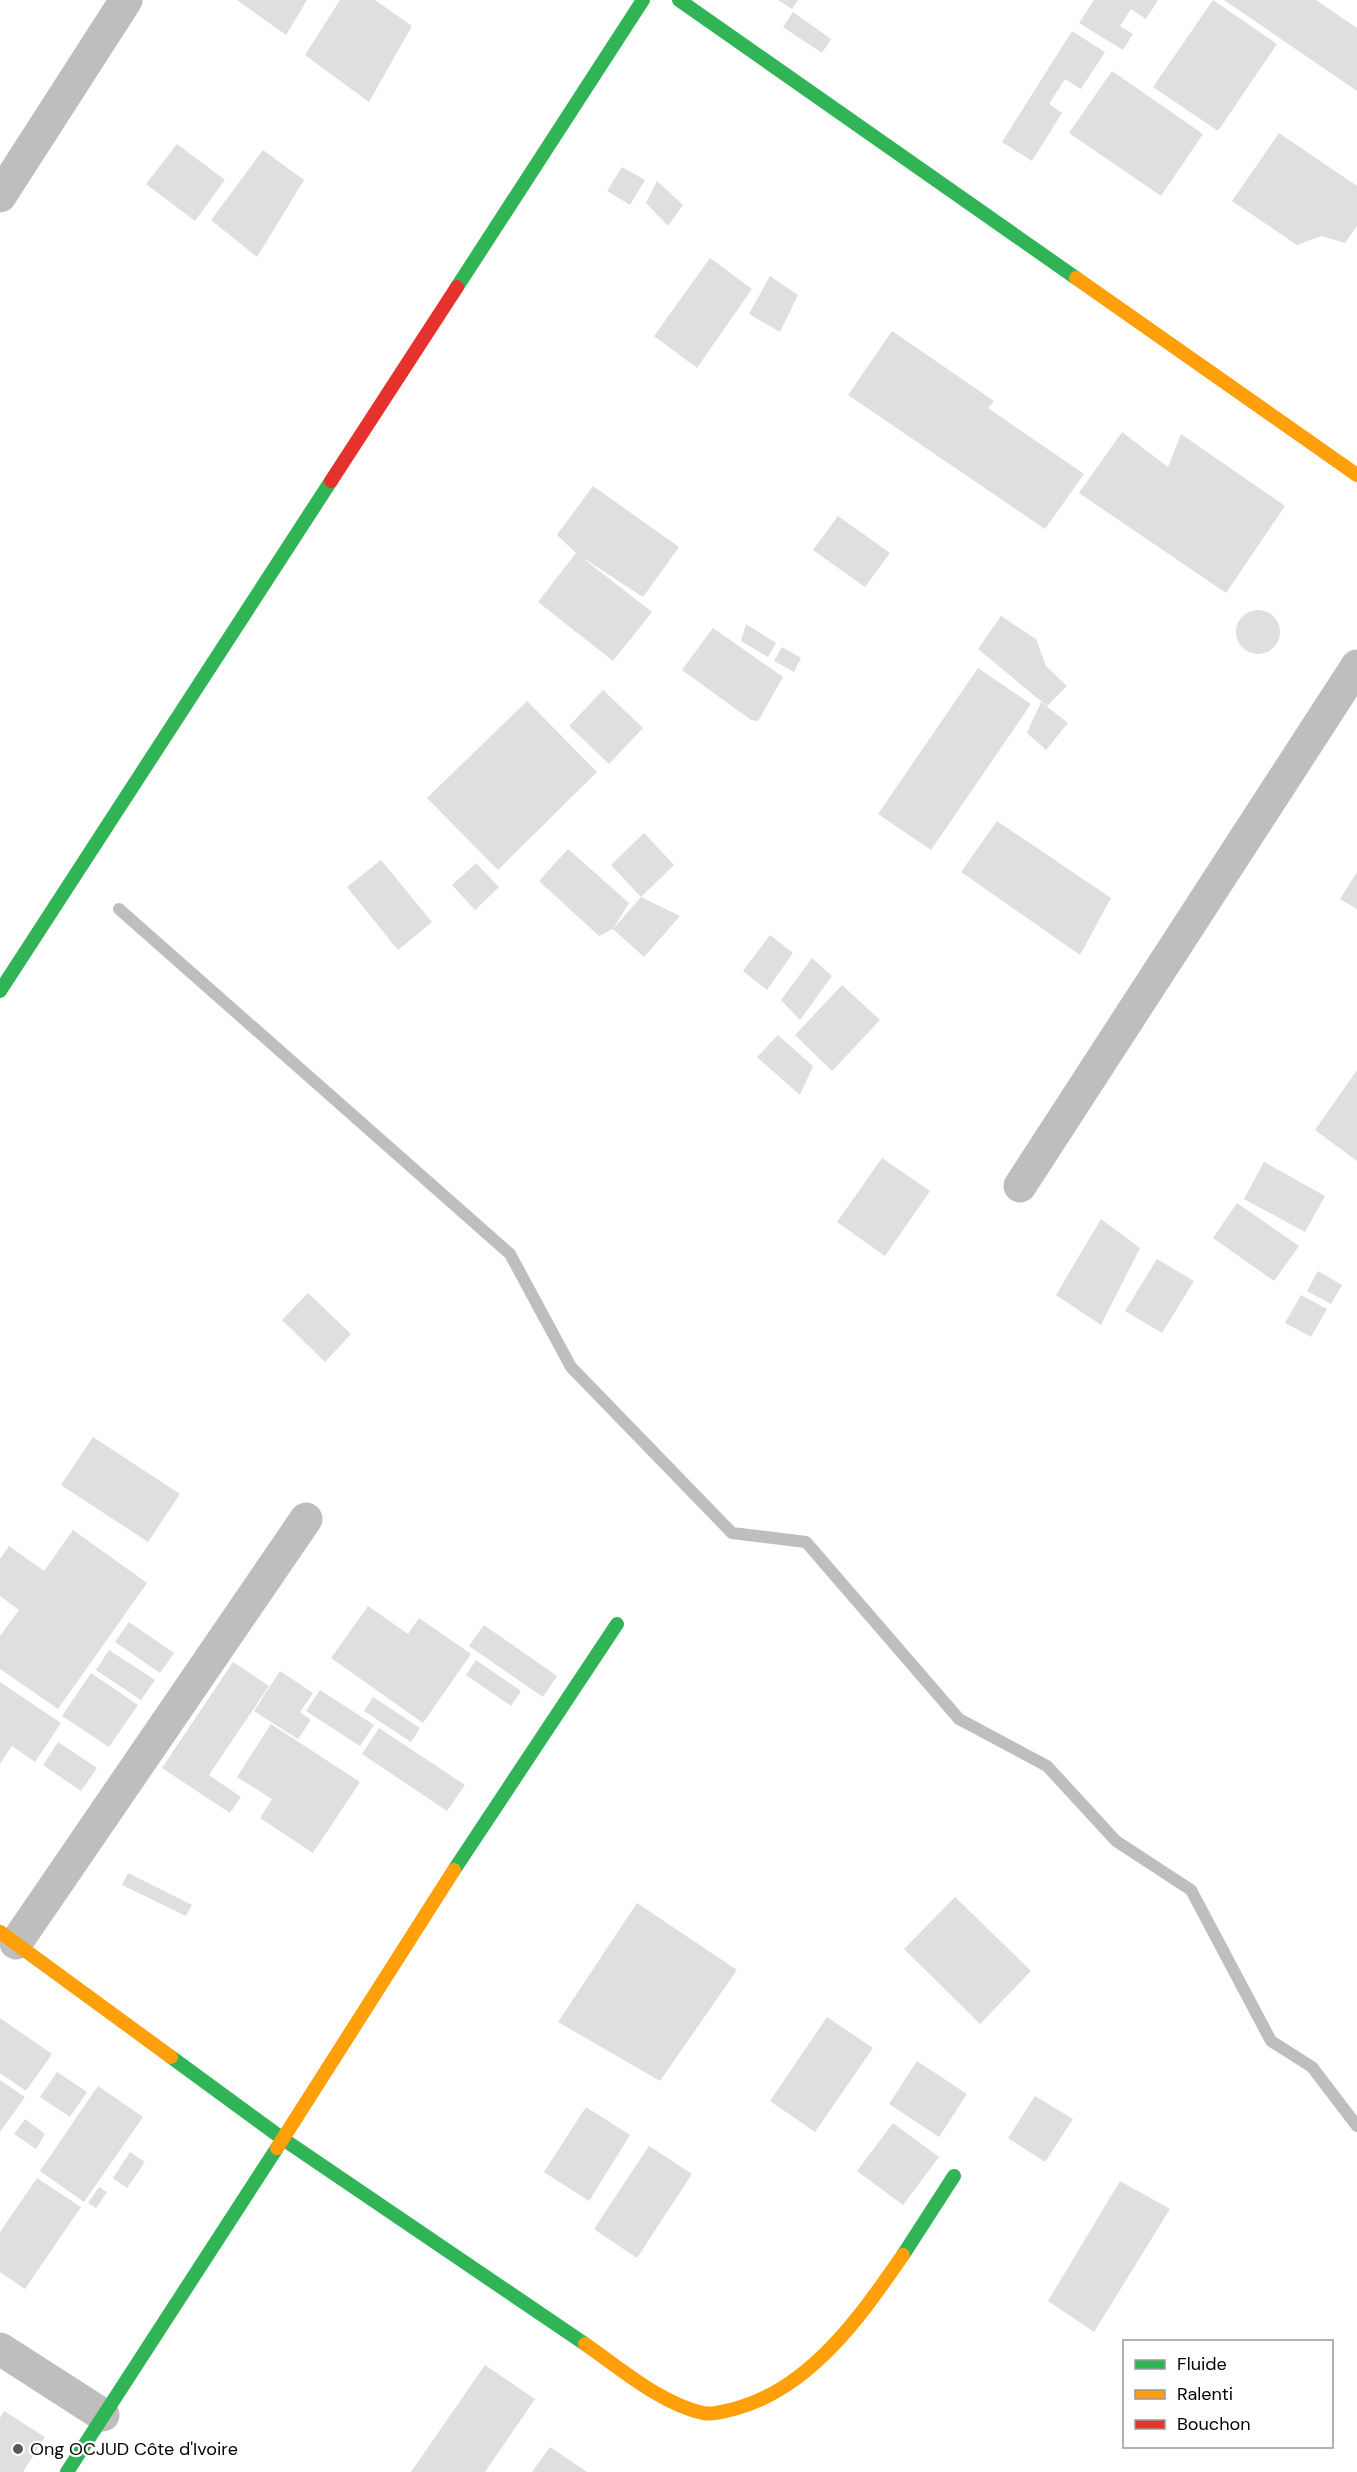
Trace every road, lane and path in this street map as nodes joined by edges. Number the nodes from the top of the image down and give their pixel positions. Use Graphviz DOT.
graph roads {
  1 [pos="126,0"];
  2 [pos="643,0"];
  3 [pos="679,0"];
  4 [pos="0,196"];
  5 [pos="1357,475"];
  6 [pos="1357,666"];
  7 [pos="0,991"];
  8 [pos="1020,1186"];
  9 [pos="306,1520"];
  10 [pos="617,1624"];
  11 [pos="8,1938"];
  12 [pos="283,2139"];
  13 [pos="954,2176"];
  14 [pos="0,2349"];
  15 [pos="103,2415"];
  16 [pos="67,2472"];
  1 -- 4 [label="street"];
  2 -- 7 [label="street"];
  3 -- 5 [label="street"];
  6 -- 8 [label="street"];
  9 -- 11 [label="street"];
  10 -- 12 [label="street"];
  11 -- 12 [label="street"];
  12 -- 13 [label="street"];
  12 -- 15 [label="street"];
  14 -- 15 [label="street"];
  15 -- 16 [label="street"];
}
